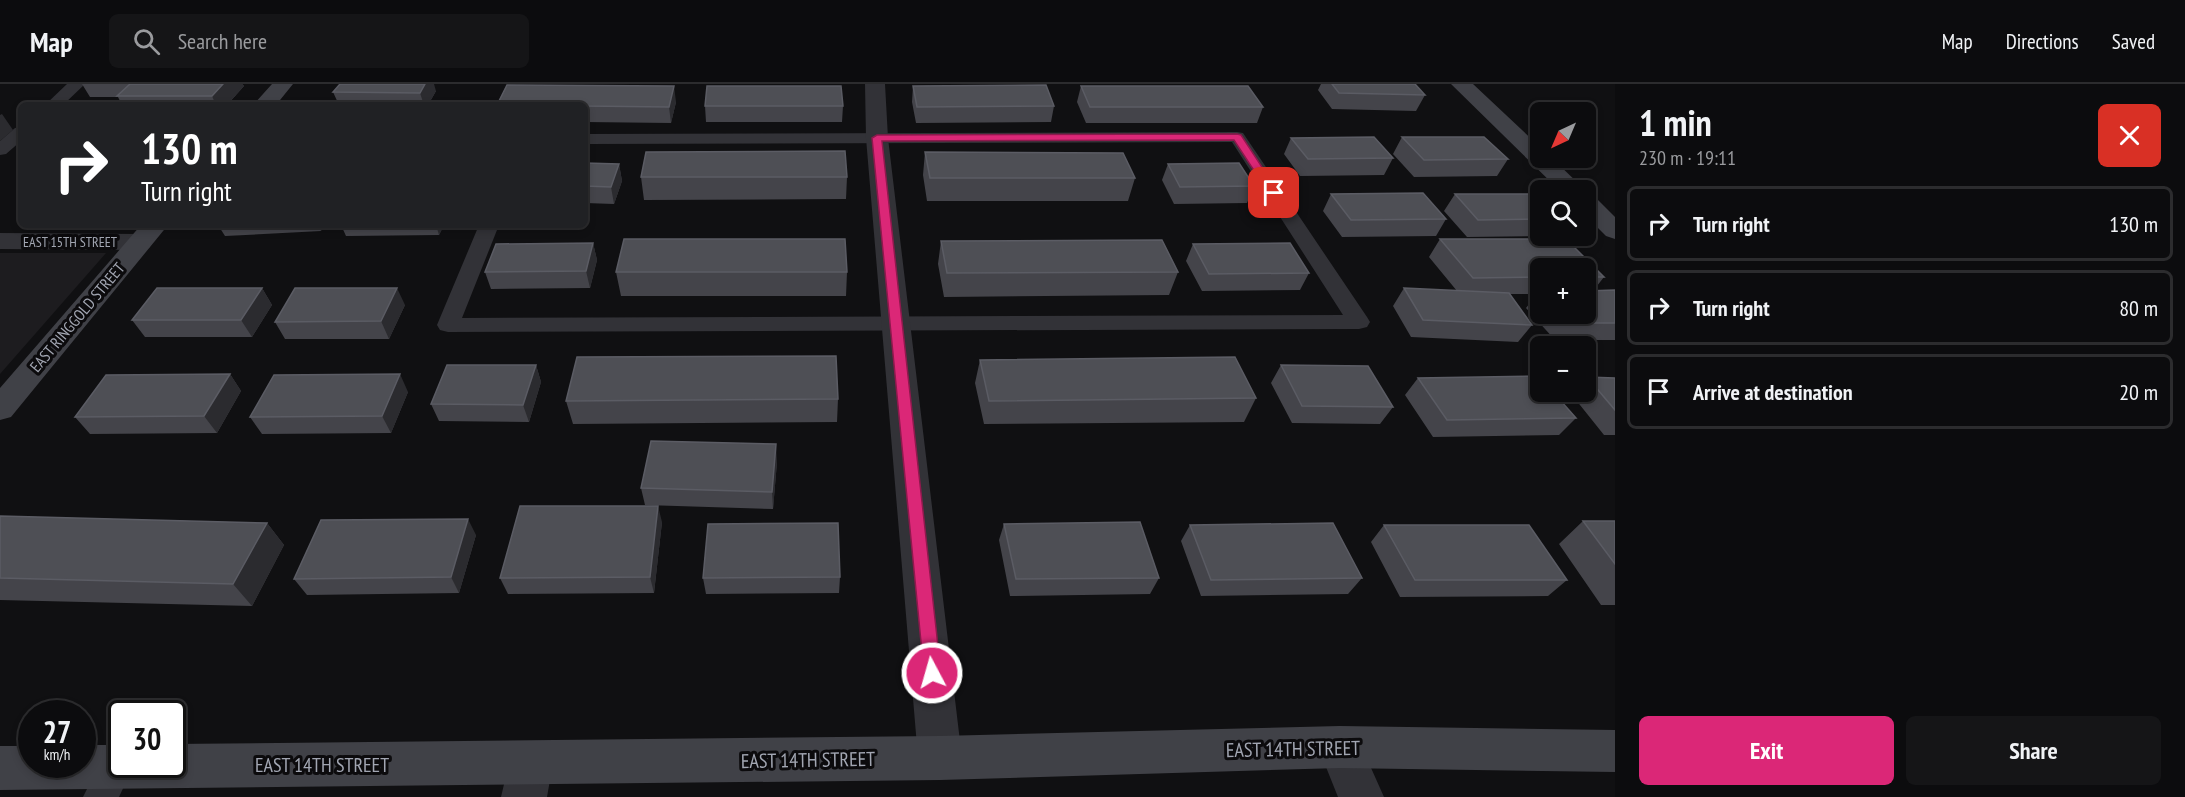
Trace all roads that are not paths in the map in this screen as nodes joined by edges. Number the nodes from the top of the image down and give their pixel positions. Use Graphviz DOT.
graph roads {
  1 [pos="77,84"];
  2 [pos="284,84"];
  3 [pos="875,84"];
  4 [pos="1461,84"];
  5 [pos="56,102"];
  6 [pos="267,102"];
  7 [pos="18,135"];
  8 [pos="877,138"];
  9 [pos="588,139"];
  10 [pos="0,150"];
  11 [pos="1562,180"];
  12 [pos="1596,212"];
  13 [pos="488,228"];
  14 [pos="1615,231"];
  15 [pos="148,233"];
  16 [pos="0,241"];
  17 [pos="897,324"];
  18 [pos="0,409"];
  19 [pos="1340,747"];
  20 [pos="1615,751"];
  21 [pos="940,758"];
  22 [pos="0,768"];
  23 [pos="527,780"];
  24 [pos="108,782"];
  25 [pos="1361,797"];
  1 -- 5 [label="lane"];
  2 -- 6 [label="street"];
  3 -- 8 [label="street"];
  4 -- 11 [label="street"];
  7 -- 10 [label="lane"];
  8 -- 9 [label="lane"];
  8 -- 17 [label="street"];
  8 -- 17 [label="lane"];
  12 -- 14 [label="street"];
  13 -- 17 [label="lane"];
  15 -- 16 [label="street, EAST 15TH STREET"];
  15 -- 18 [label="street, EAST RINGGOLD STREET"];
  17 -- 21 [label="street"];
  19 -- 20 [label="street, EAST 14TH STREET"];
  19 -- 21 [label="street, EAST 14TH STREET"];
  19 -- 25 [label="street"];
  21 -- 23 [label="street, EAST 14TH STREET"];
  22 -- 24 [label="street, EAST 14TH STREET"];
  23 -- 24 [label="street, EAST 14TH STREET"];
}
